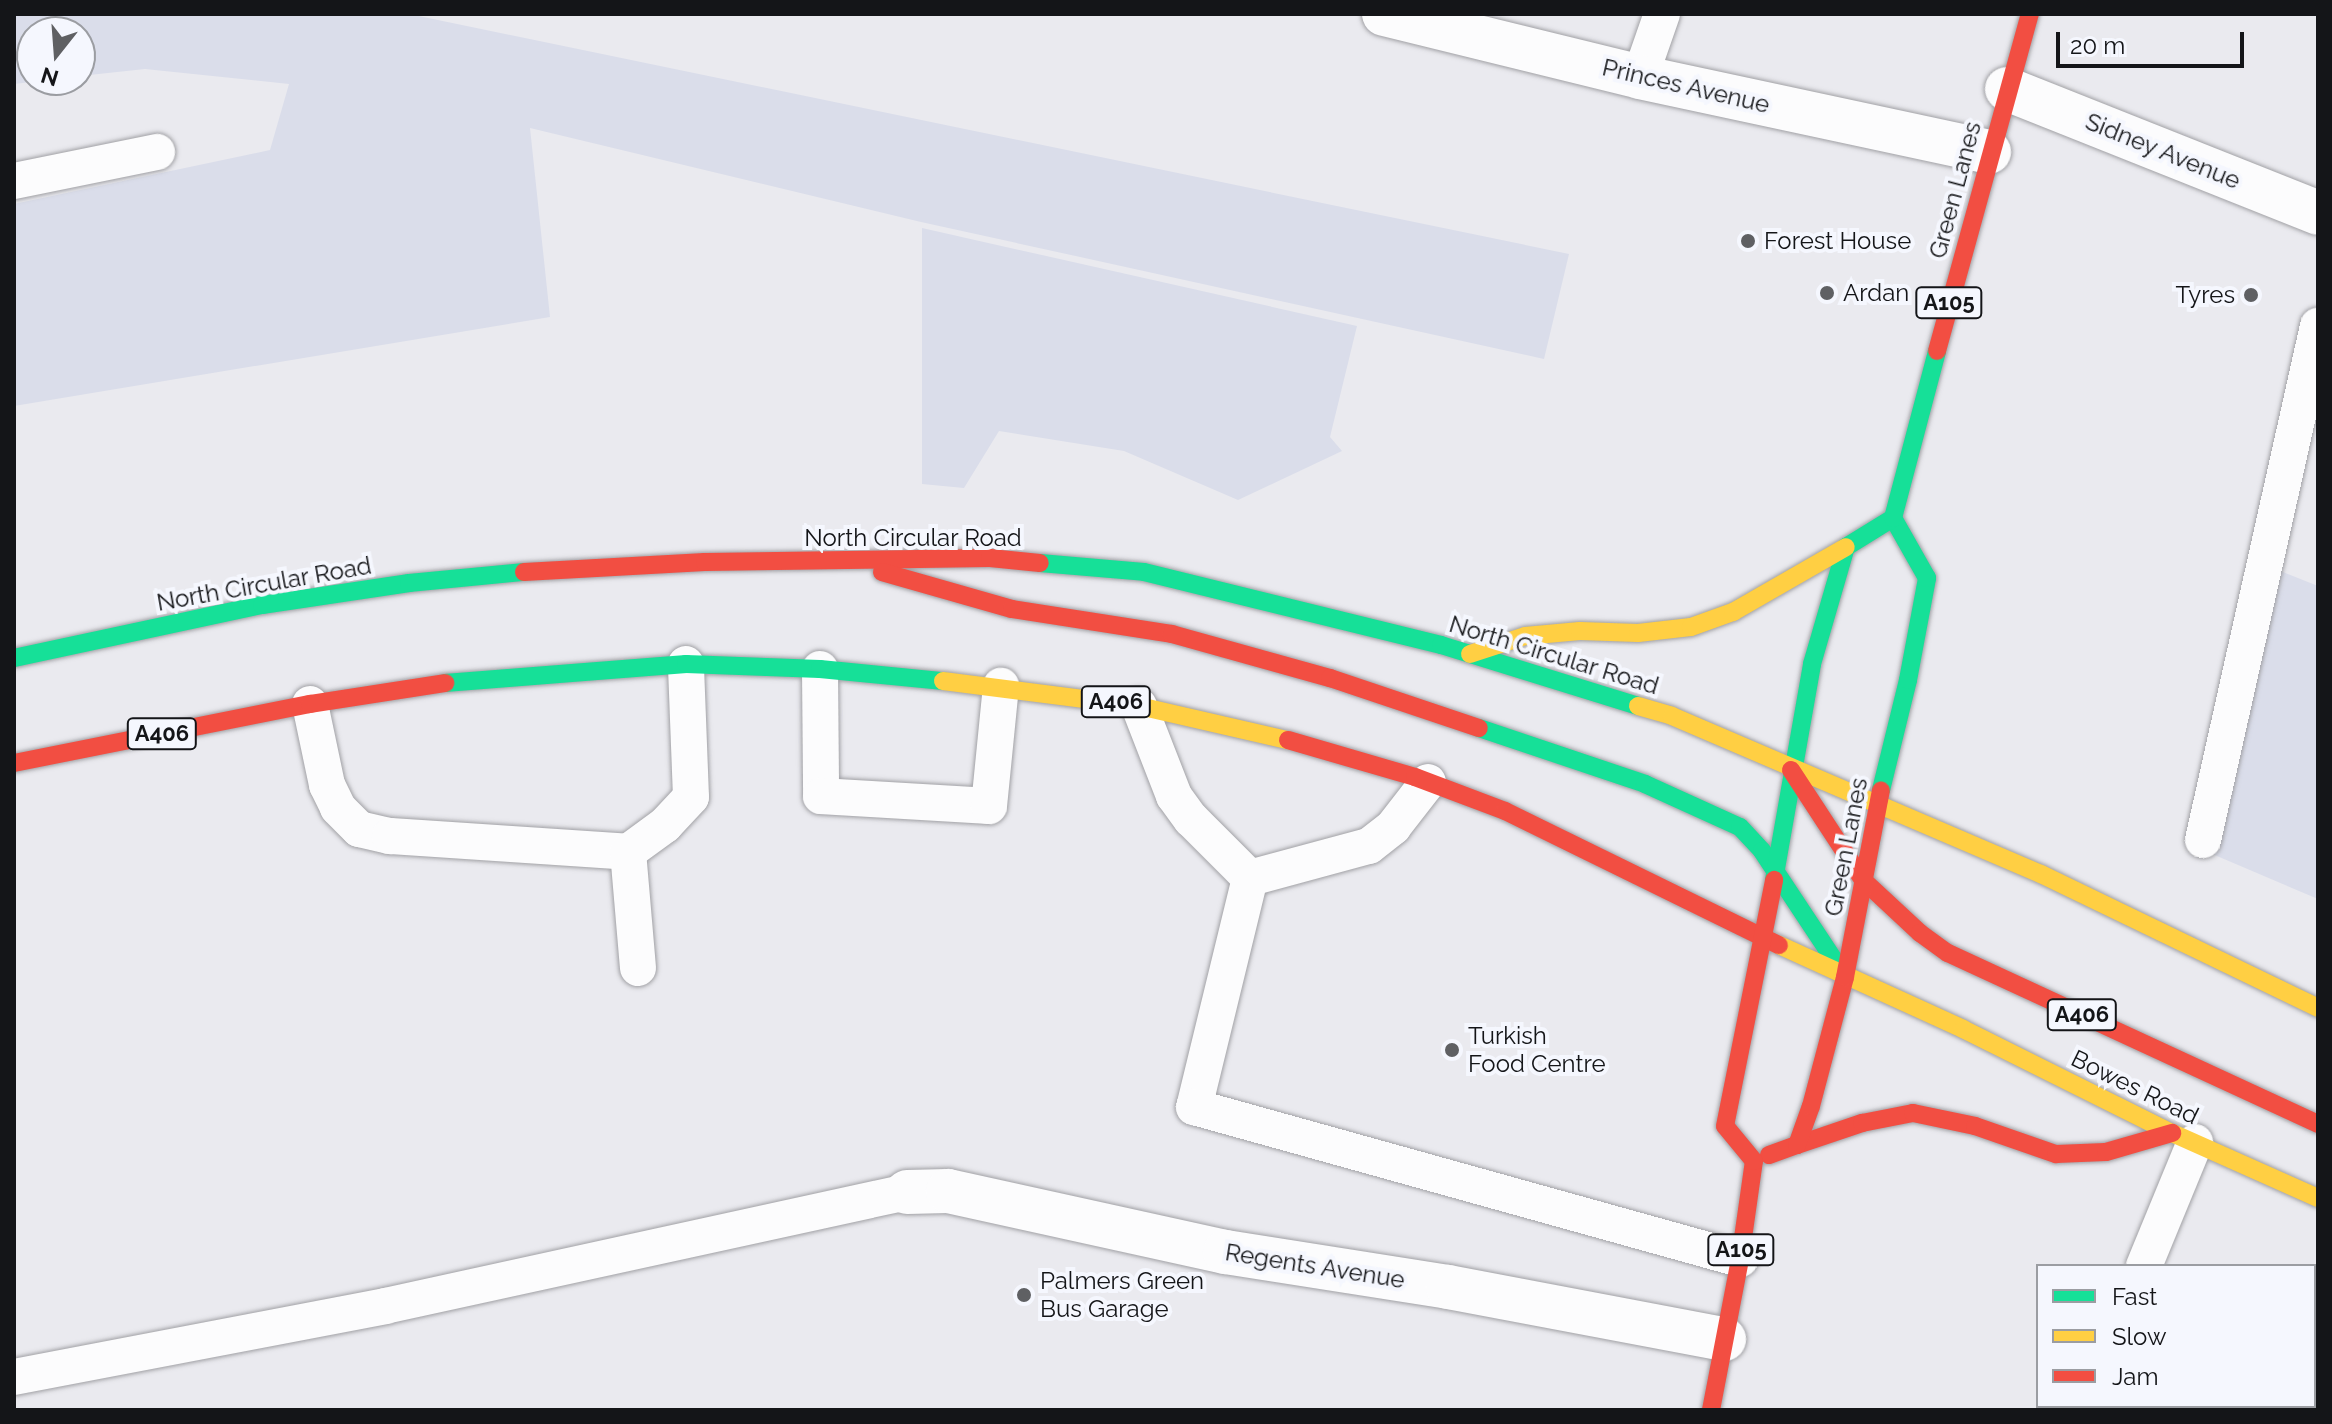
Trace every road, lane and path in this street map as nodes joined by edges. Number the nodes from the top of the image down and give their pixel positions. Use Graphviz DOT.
graph roads {
  1 [pos="1384,14"];
  2 [pos="1662,14"];
  3 [pos="2030,14"];
  4 [pos="1640,77"];
  5 [pos="2007,89"];
  6 [pos="157,152"];
  7 [pos="1989,152"];
  8 [pos="14,181"];
  9 [pos="2318,213"];
  10 [pos="2318,326"];
  11 [pos="1893,518"];
  12 [pos="1846,547"];
  13 [pos="853,562"];
  14 [pos="1470,654"];
  15 [pos="14,658"];
  16 [pos="686,664"];
  17 [pos="820,669"];
  18 [pos="1001,686"];
  19 [pos="310,704"];
  20 [pos="1139,706"];
  21 [pos="14,763"];
  22 [pos="1791,770"];
  23 [pos="1428,782"];
  24 [pos="1877,807"];
  25 [pos="2203,840"];
  26 [pos="628,852"];
  27 [pos="1776,875"];
  28 [pos="1250,878"];
  29 [pos="1863,880"];
  30 [pos="1764,937"];
  31 [pos="638,968"];
  32 [pos="1845,977"];
  33 [pos="2318,1008"];
  34 [pos="2318,1124"];
  35 [pos="2183,1138"];
  36 [pos="1797,1145"];
  37 [pos="1754,1161"];
  38 [pos="907,1192"];
  39 [pos="2318,1198"];
  40 [pos="1740,1259"];
  41 [pos="2145,1264"];
  42 [pos="1724,1339"];
  43 [pos="14,1377"];
  44 [pos="1711,1410"];
  1 -- 4 [label="street, Princes Avenue"];
  2 -- 4 [label="lane"];
  3 -- 5 [label="main road, Green Lanes / A105"];
  4 -- 7 [label="street, Princes Avenue"];
  5 -- 7 [label="main road, Green Lanes / A105"];
  5 -- 9 [label="street, Sidney Avenue"];
  6 -- 8 [label="lane"];
  7 -- 11 [label="main road, Green Lanes / A105"];
  10 -- 25 [label="lane"];
  11 -- 12 [label="main road"];
  11 -- 24 [label="main road, Green Lanes"];
  12 -- 14 [label="main road"];
  12 -- 22 [label="main road"];
  13 -- 14 [label="main road, North Circular Road / A406"];
  13 -- 15 [label="main road, North Circular Road / A406"];
  13 -- 27 [label="main road, A406"];
  14 -- 22 [label="main road, North Circular Road / A406"];
  16 -- 17 [label="main road, A406"];
  16 -- 19 [label="main road, A406"];
  16 -- 26 [label="lane"];
  17 -- 18 [label="main road, A406"];
  17 -- 18 [label="lane"];
  18 -- 20 [label="main road, A406"];
  19 -- 21 [label="main road, A406"];
  19 -- 26 [label="lane"];
  20 -- 23 [label="main road, A406"];
  20 -- 28 [label="lane"];
  22 -- 24 [label="main road, North Circular Road / A406"];
  22 -- 27 [label="main road"];
  22 -- 29 [label="main road, A406"];
  23 -- 28 [label="lane"];
  23 -- 30 [label="main road, A406"];
  24 -- 29 [label="main road, Green Lanes"];
  24 -- 33 [label="main road, A406"];
  26 -- 31 [label="lane"];
  27 -- 30 [label="main road"];
  27 -- 32 [label="main road, A406"];
  28 -- 40 [label="lane"];
  29 -- 32 [label="main road, Green Lanes"];
  29 -- 34 [label="main road, A406"];
  30 -- 32 [label="main road, A406"];
  30 -- 37 [label="main road"];
  32 -- 35 [label="main road, Bowes Road / A406"];
  32 -- 36 [label="main road, Green Lanes"];
  35 -- 36 [label="main road"];
  35 -- 39 [label="main road, Bowes Road / A406"];
  35 -- 41 [label="lane"];
  36 -- 37 [label="main road"];
  37 -- 40 [label="main road, A105"];
  38 -- 42 [label="street, Regents Avenue"];
  38 -- 43 [label="lane"];
  40 -- 42 [label="main road, A105"];
  42 -- 44 [label="main road, A105"];
}
